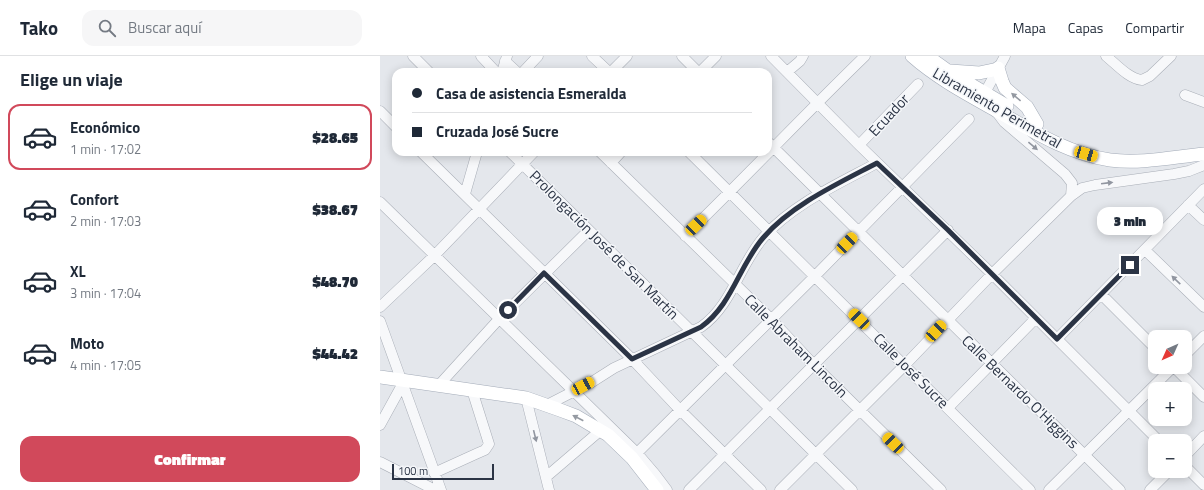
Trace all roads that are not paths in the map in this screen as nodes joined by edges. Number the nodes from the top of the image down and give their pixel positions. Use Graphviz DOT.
graph roads {
  1 [pos="413,56"];
  2 [pos="481,56"];
  3 [pos="538,56"];
  4 [pos="592,56"];
  5 [pos="627,56"];
  6 [pos="682,56"];
  7 [pos="716,56"];
  8 [pos="771,56"];
  9 [pos="803,56"];
  10 [pos="865,56"];
  11 [pos="912,56"];
  12 [pos="927,56"];
  13 [pos="1005,56"];
  14 [pos="1106,56"];
  15 [pos="1170,56"];
  16 [pos="506,59"];
  17 [pos="425,68"];
  18 [pos="492,68"];
  19 [pos="514,68"];
  20 [pos="527,68"];
  21 [pos="606,68"];
  22 [pos="614,68"];
  23 [pos="695,68"];
  24 [pos="703,68"];
  25 [pos="998,69"];
  26 [pos="948,71"];
  27 [pos="788,72"];
  28 [pos="918,84"];
  29 [pos="1185,95"];
  30 [pos="982,97"];
  31 [pos="817,102"];
  32 [pos="1204,102"];
  33 [pos="995,109"];
  34 [pos="380,112"];
  35 [pos="969,119"];
  36 [pos="392,123"];
  37 [pos="1037,124"];
  38 [pos="772,144"];
  39 [pos="859,145"];
  40 [pos="1204,145"];
  41 [pos="772,146"];
  42 [pos="1204,154"];
  43 [pos="425,156"];
  44 [pos="476,156"];
  45 [pos="514,156"];
  46 [pos="530,156"];
  47 [pos="604,156"];
  48 [pos="617,156"];
  49 [pos="693,156"];
  50 [pos="761,156"];
  51 [pos="611,162"];
  52 [pos="877,163"];
  53 [pos="522,164"];
  54 [pos="1204,165"];
  55 [pos="903,186"];
  56 [pos="1204,189"];
  57 [pos="730,192"];
  58 [pos="820,193"];
  59 [pos="464,194"];
  60 [pos="1072,196"];
  61 [pos="380,202"];
  62 [pos="1188,205"];
  63 [pos="479,208"];
  64 [pos="1204,220"];
  65 [pos="589,230"];
  66 [pos="948,230"];
  67 [pos="770,231"];
  68 [pos="858,232"];
  69 [pos="685,236"];
  70 [pos="1145,250"];
  71 [pos="434,256"];
  72 [pos="544,273"];
  73 [pos="992,274"];
  74 [pos="815,276"];
  75 [pos="903,276"];
  76 [pos="735,286"];
  77 [pos="1101,294"];
  78 [pos="380,307"];
  79 [pos="1204,307"];
  80 [pos="1036,318"];
  81 [pos="499,319"];
  82 [pos="770,319"];
  83 [pos="859,319"];
  84 [pos="947,320"];
  85 [pos="380,321"];
  86 [pos="692,332"];
  87 [pos="1204,336"];
  88 [pos="1057,339"];
  89 [pos="1148,341"];
  90 [pos="1192,348"];
  91 [pos="632,359"];
  92 [pos="814,364"];
  93 [pos="992,364"];
  94 [pos="725,365"];
  95 [pos="904,365"];
  96 [pos="1167,374"];
  97 [pos="1181,374"];
  98 [pos="380,377"];
  99 [pos="402,383"];
  100 [pos="439,385"];
  101 [pos="472,390"];
  102 [pos="574,391"];
  103 [pos="1204,397"];
  104 [pos="526,398"];
  105 [pos="547,405"];
  106 [pos="948,408"];
  107 [pos="680,410"];
  108 [pos="770,410"];
  109 [pos="859,410"];
  110 [pos="1129,411"];
  111 [pos="380,425"];
  112 [pos="601,430"];
  113 [pos="1152,434"];
  114 [pos="1204,436"];
  115 [pos="1192,449"];
  116 [pos="726,454"];
  117 [pos="815,454"];
  118 [pos="1084,455"];
  119 [pos="634,456"];
  120 [pos="380,462"];
  121 [pos="434,473"];
  122 [pos="1192,473"];
  123 [pos="546,477"];
  124 [pos="1162,478"];
  125 [pos="1204,485"];
  126 [pos="435,490"];
  127 [pos="441,490"];
  128 [pos="549,490"];
  129 [pos="657,490"];
  130 [pos="667,490"];
  131 [pos="689,490"];
  132 [pos="761,490"];
  133 [pos="780,490"];
  134 [pos="852,490"];
  135 [pos="941,490"];
  136 [pos="1030,490"];
  137 [pos="1049,490"];
  138 [pos="1120,490"];
  139 [pos="1150,490"];
  1 -- 17 [label="street"];
  2 -- 18 [label="street"];
  3 -- 20 [label="street"];
  4 -- 21 [label="street"];
  5 -- 22 [label="street"];
  6 -- 23 [label="street"];
  7 -- 24 [label="street"];
  8 -- 27 [label="street"];
  9 -- 27 [label="street"];
  10 -- 31 [label="street"];
  11 -- 30 [label="main road, Libramiento Perimetral"];
  12 -- 26 [label="main road, Libramiento Perimetral"];
  13 -- 25 [label="street"];
  14 -- 15 [label="street"];
  16 -- 19 [label="street"];
  25 -- 26 [label="main road"];
  25 -- 30 [label="street"];
  37 -- 25 [label="main road, one-way"];
  26 -- 30 [label="main road, Libramiento Perimetral"];
  27 -- 31 [label="street"];
  28 -- 39 [label="street, Ecuador"];
  29 -- 32 [label="street"];
  30 -- 33 [label="main road, Libramiento Perimetral"];
  30 -- 37 [label="main road, Libramiento Perimetral"];
  31 -- 38 [label="street"];
  31 -- 39 [label="street"];
  33 -- 42 [label="main road, Libramiento Perimetral"];
  33 -- 60 [label="street, one-way"];
  34 -- 36 [label="street"];
  35 -- 55 [label="street"];
  37 -- 40 [label="main road, Libramiento Perimetral"];
  39 -- 52 [label="street"];
  41 -- 58 [label="street, Calle Bernardo O'Higgins"];
  43 -- 59 [label="street"];
  44 -- 59 [label="street"];
  45 -- 53 [label="street, Prolongación José de San Martín"];
  46 -- 53 [label="street"];
  47 -- 51 [label="street, Calle Abraham Lincoln"];
  48 -- 51 [label="street"];
  49 -- 57 [label="street, Calle José Sucre"];
  50 -- 57 [label="street"];
  51 -- 69 [label="street, Calle Abraham Lincoln"];
  52 -- 55 [label="street"];
  52 -- 58 [label="street"];
  53 -- 63 [label="street"];
  53 -- 65 [label="street, Prolongación José de San Martín"];
  60 -- 54 [label="street, one-way"];
  55 -- 66 [label="street"];
  55 -- 68 [label="street"];
  56 -- 62 [label="street"];
  57 -- 67 [label="street, Calle José Sucre"];
  57 -- 69 [label="street"];
  58 -- 67 [label="street"];
  58 -- 68 [label="street, Calle Bernardo O'Higgins"];
  59 -- 63 [label="street"];
  60 -- 73 [label="street"];
  61 -- 71 [label="street"];
  62 -- 64 [label="street"];
  62 -- 70 [label="street"];
  63 -- 71 [label="street"];
  63 -- 72 [label="street"];
  65 -- 72 [label="street"];
  65 -- 86 [label="street, Prolongación José de San Martín"];
  66 -- 73 [label="street"];
  66 -- 75 [label="street"];
  67 -- 74 [label="street, Calle José Sucre"];
  67 -- 76 [label="street"];
  68 -- 74 [label="street"];
  68 -- 75 [label="street, Calle Bernardo O'Higgins"];
  69 -- 76 [label="street, Calle Abraham Lincoln"];
  70 -- 77 [label="street"];
  79 -- 70 [label="street, one-way"];
  71 -- 78 [label="street"];
  71 -- 81 [label="street"];
  72 -- 81 [label="street"];
  72 -- 91 [label="street"];
  73 -- 80 [label="street"];
  73 -- 84 [label="street"];
  74 -- 82 [label="street"];
  74 -- 83 [label="street, Calle José Sucre"];
  75 -- 83 [label="street"];
  75 -- 84 [label="street, Calle Bernardo O'Higgins"];
  76 -- 82 [label="street, Calle Abraham Lincoln"];
  76 -- 86 [label="street"];
  77 -- 88 [label="street"];
  77 -- 89 [label="street"];
  80 -- 88 [label="street"];
  80 -- 93 [label="street"];
  81 -- 100 [label="street"];
  81 -- 102 [label="street"];
  82 -- 92 [label="street, Calle Abraham Lincoln"];
  82 -- 94 [label="street"];
  83 -- 92 [label="street"];
  83 -- 95 [label="street, Calle José Sucre"];
  84 -- 93 [label="street, Calle Bernardo O'Higgins"];
  84 -- 95 [label="street"];
  85 -- 99 [label="street"];
  86 -- 91 [label="street"];
  86 -- 94 [label="street, Prolongación José de San Martín"];
  87 -- 90 [label="street"];
  88 -- 110 [label="street"];
  91 -- 102 [label="street"];
  91 -- 107 [label="street"];
  92 -- 108 [label="street"];
  92 -- 109 [label="street, Calle Abraham Lincoln"];
  93 -- 106 [label="street"];
  93 -- 118 [label="street, Calle Bernardo O'Higgins"];
  94 -- 107 [label="street"];
  94 -- 108 [label="street, Prolongación José de San Martín"];
  95 -- 106 [label="street, Calle José Sucre"];
  95 -- 109 [label="street"];
  96 -- 110 [label="street"];
  97 -- 103 [label="street"];
  98 -- 99 [label="main road"];
  99 -- 100 [label="main road"];
  99 -- 111 [label="street"];
  99 -- 121 [label="street"];
  100 -- 101 [label="main road"];
  101 -- 104 [label="main road"];
  101 -- 121 [label="street"];
  102 -- 105 [label="street"];
  102 -- 119 [label="street"];
  104 -- 105 [label="main road"];
  104 -- 123 [label="street, one-way"];
  112 -- 105 [label="main road, one-way"];
  106 -- 136 [label="street, Calle José Sucre"];
  107 -- 116 [label="street"];
  107 -- 119 [label="street"];
  108 -- 116 [label="street"];
  108 -- 117 [label="street, Prolongación José de San Martín"];
  109 -- 117 [label="street"];
  109 -- 135 [label="street, Calle Abraham Lincoln"];
  110 -- 113 [label="street"];
  110 -- 118 [label="street"];
  112 -- 119 [label="main road"];
  112 -- 123 [label="street"];
  114 -- 115 [label="street"];
  116 -- 131 [label="street"];
  116 -- 132 [label="street"];
  117 -- 133 [label="street"];
  117 -- 134 [label="street, Prolongación José de San Martín"];
  118 -- 137 [label="street"];
  118 -- 138 [label="street, Calle Bernardo O'Higgins"];
  119 -- 129 [label="main road"];
  119 -- 130 [label="street"];
  120 -- 126 [label="street"];
  121 -- 127 [label="street"];
  122 -- 125 [label="street"];
  123 -- 128 [label="street"];
  124 -- 139 [label="street"];
}
